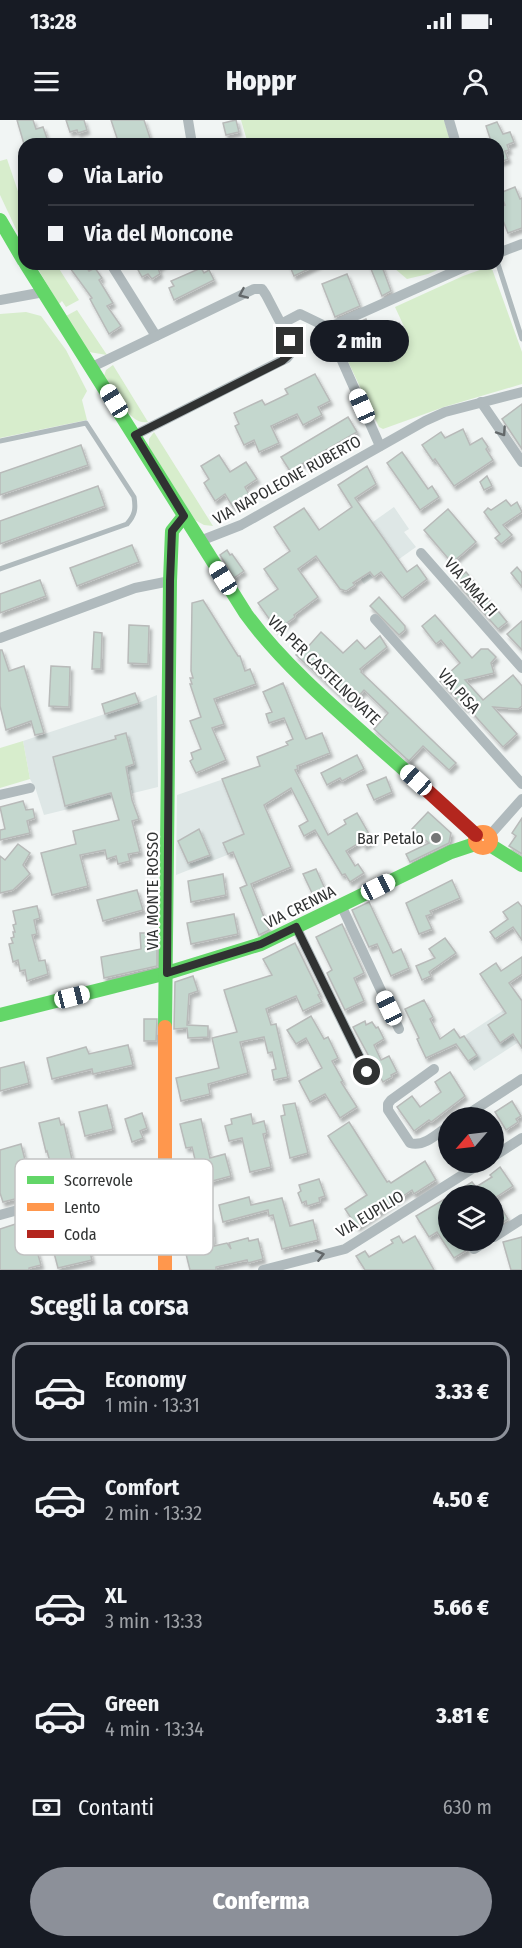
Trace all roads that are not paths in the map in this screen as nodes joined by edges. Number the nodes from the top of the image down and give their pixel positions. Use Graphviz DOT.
graph roads {
  1 [pos="188,120"];
  2 [pos="449,120"];
  3 [pos="191,138"];
  4 [pos="454,138"];
  5 [pos="0,220"];
  6 [pos="522,244"];
  7 [pos="18,250"];
  8 [pos="504,251"];
  9 [pos="30,270"];
  10 [pos="115,270"];
  11 [pos="457,270"];
  12 [pos="500,270"];
  13 [pos="44,292"];
  14 [pos="0,300"];
  15 [pos="281,324"];
  16 [pos="327,327"];
  17 [pos="156,336"];
  18 [pos="522,339"];
  19 [pos="92,367"];
  20 [pos="522,392"];
  21 [pos="481,402"];
  22 [pos="135,435"];
  23 [pos="0,441"];
  24 [pos="380,446"];
  25 [pos="522,462"];
  26 [pos="184,516"];
  27 [pos="200,541"];
  28 [pos="421,553"];
  29 [pos="0,569"];
  30 [pos="170,581"];
  31 [pos="375,619"];
  32 [pos="0,638"];
  33 [pos="522,668"];
  34 [pos="522,784"];
  35 [pos="30,788"];
  36 [pos="0,795"];
  37 [pos="522,799"];
  38 [pos="482,840"];
  39 [pos="522,865"];
  40 [pos="341,905"];
  41 [pos="296,927"];
  42 [pos="167,973"];
  43 [pos="0,1015"];
  44 [pos="399,1029"];
  45 [pos="434,1069"];
  46 [pos="367,1072"];
  47 [pos="522,1079"];
  48 [pos="479,1107"];
  49 [pos="438,1133"];
  50 [pos="522,1138"];
  51 [pos="504,1150"];
  52 [pos="164,1159"];
  53 [pos="466,1173"];
  54 [pos="15,1211"];
  55 [pos="0,1215"];
  56 [pos="522,1219"];
  57 [pos="504,1231"];
  58 [pos="165,1255"];
  59 [pos="165,1270"];
  60 [pos="264,1270"];
  1 -- 3 [label="street"];
  2 -- 4 [label="street"];
  5 -- 7 [label="street, VIA PER CASTELNOVATE"];
  6 -- 8 [label="street"];
  9 -- 13 [label="street, VIA PER CASTELNOVATE"];
  10 -- 17 [label="street"];
  11 -- 16 [label="street"];
  12 -- 18 [label="lane"];
  13 -- 14 [label="street"];
  13 -- 19 [label="street, VIA PER CASTELNOVATE"];
  15 -- 16 [label="street"];
  15 -- 17 [label="street, one-way"];
  15 -- 22 [label="street"];
  16 -- 24 [label="street"];
  17 -- 19 [label="street"];
  19 -- 22 [label="street, VIA PER CASTELNOVATE"];
  20 -- 21 [label="street, VIA NAPOLEONE RUBERTO"];
  21 -- 24 [label="street, VIA NAPOLEONE RUBERTO"];
  21 -- 25 [label="street, one-way"];
  22 -- 26 [label="street, VIA PER CASTELNOVATE"];
  23 -- 29 [label="lane"];
  24 -- 27 [label="street, VIA NAPOLEONE RUBERTO"];
  26 -- 27 [label="street, VIA PER CASTELNOVATE"];
  26 -- 30 [label="street, VIA MONTE ROSSO"];
  27 -- 38 [label="street, VIA PER CASTELNOVATE"];
  28 -- 33 [label="street, VIA AMALFI"];
  30 -- 32 [label="street"];
  30 -- 42 [label="street, VIA MONTE ROSSO"];
  31 -- 34 [label="street, VIA PISA"];
  35 -- 36 [label="street"];
  37 -- 38 [label="street"];
  38 -- 39 [label="street, VIA PER CASTELNOVATE"];
  38 -- 40 [label="street, VIA CRENNA"];
  40 -- 41 [label="street, VIA CRENNA"];
  40 -- 44 [label="street"];
  41 -- 42 [label="street, VIA CRENNA"];
  41 -- 46 [label="street"];
  42 -- 43 [label="street, VIA CRENNA"];
  42 -- 52 [label="street, VIA MONTE ROSSO"];
  45 -- 49 [label="street"];
  47 -- 48 [label="street"];
  50 -- 51 [label="street"];
  60 -- 53 [label="street, VIA EUPILIO, one-way"];
  54 -- 55 [label="street"];
  56 -- 57 [label="street"];
  58 -- 59 [label="street, VIA MONTE ROSSO"];
}
